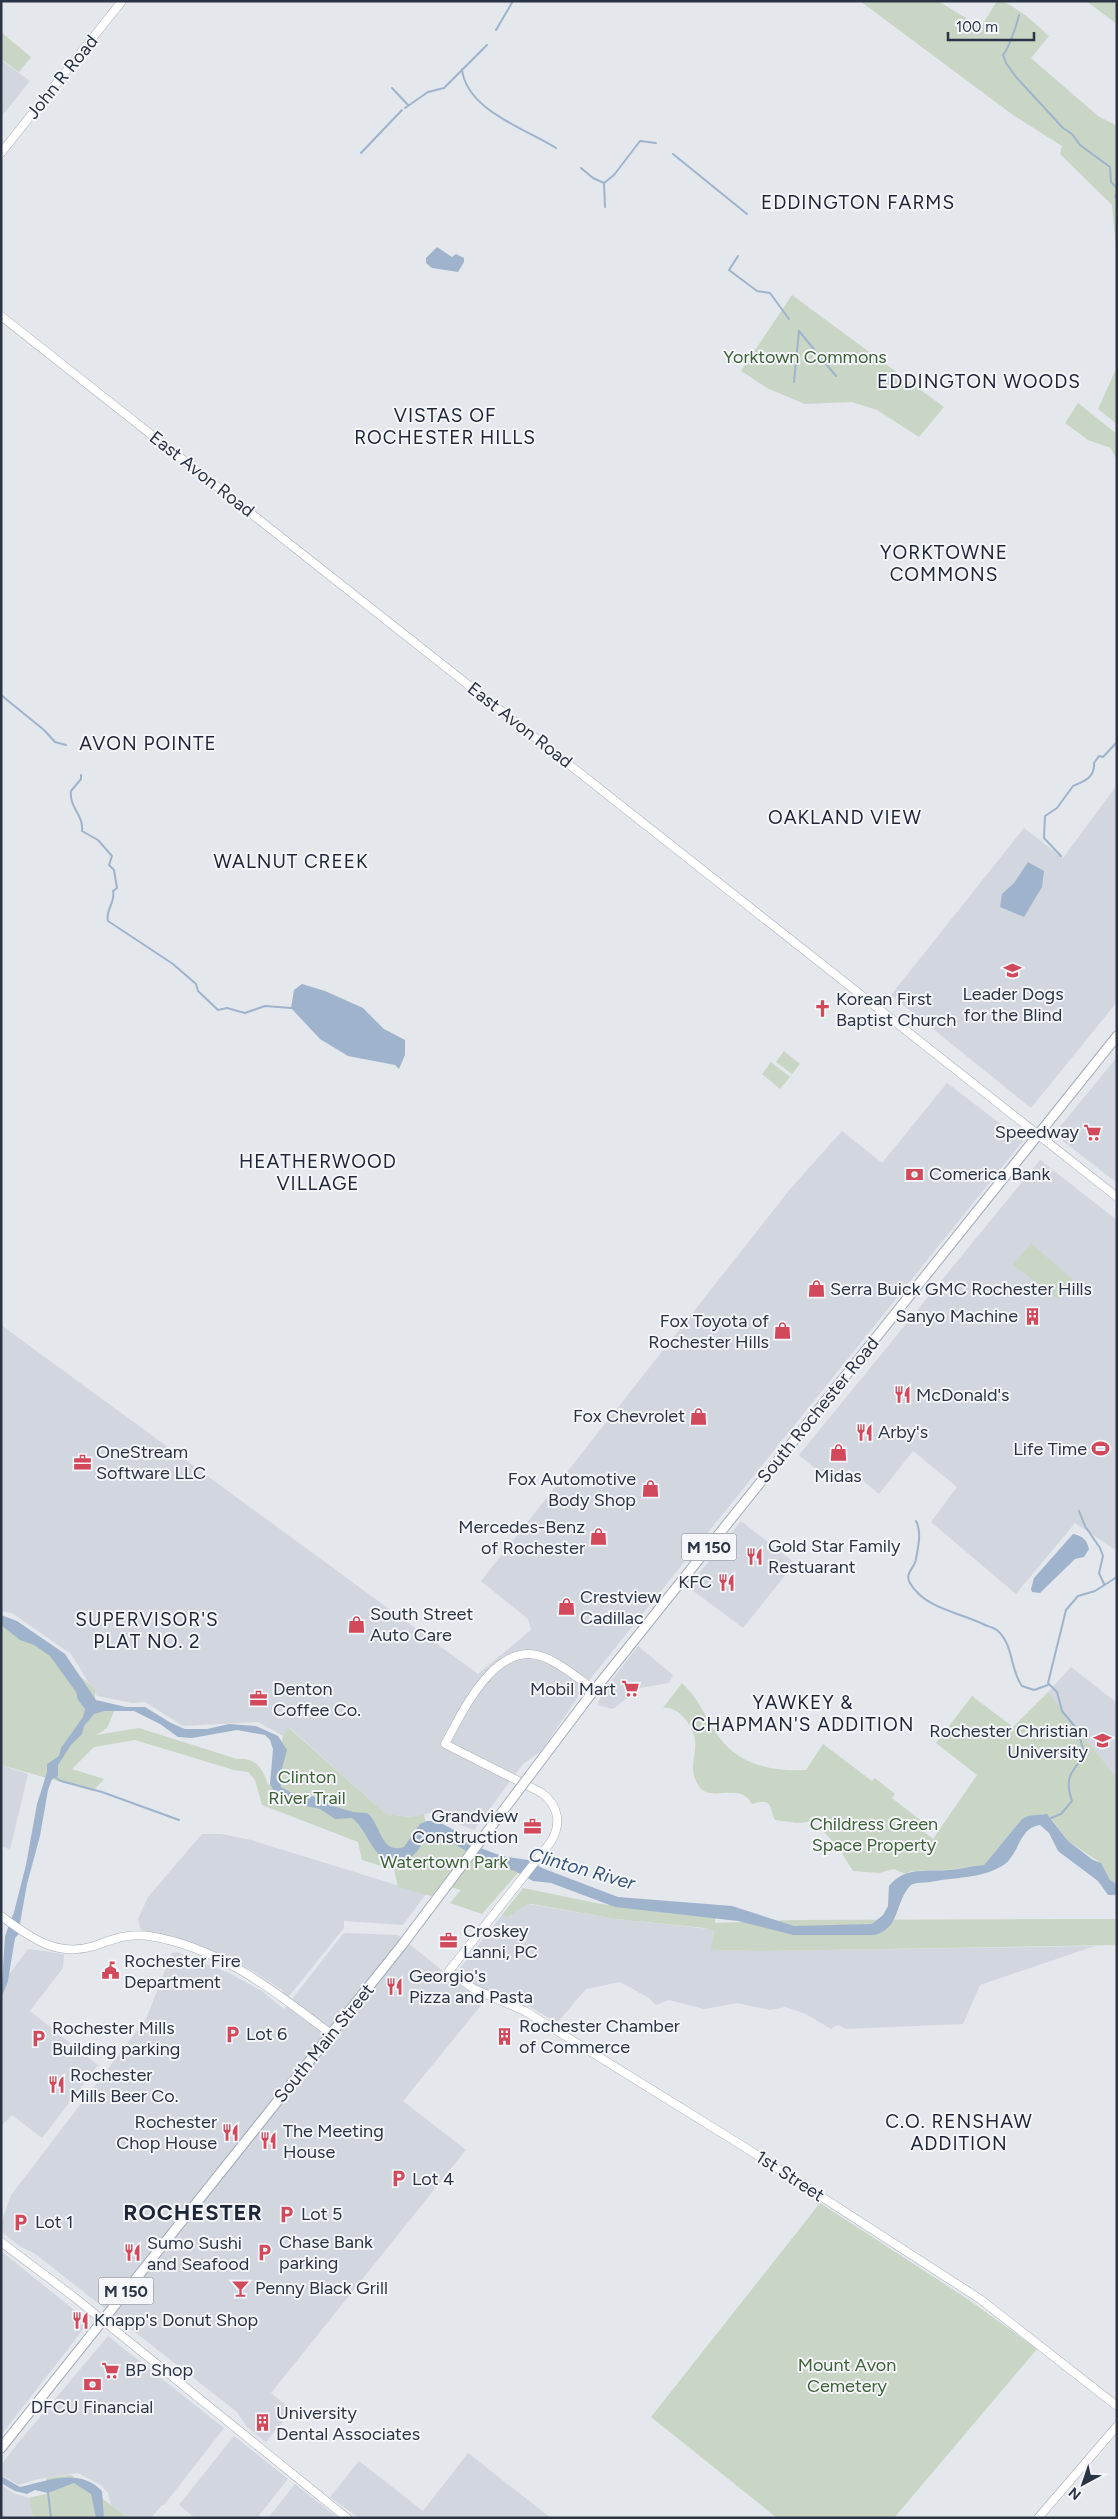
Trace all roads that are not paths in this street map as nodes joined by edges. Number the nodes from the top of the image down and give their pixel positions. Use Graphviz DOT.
graph roads {
  1 [pos="122,1"];
  2 [pos="1,153"];
  3 [pos="1,316"];
  4 [pos="1117,1036"];
  5 [pos="1038,1136"];
  6 [pos="1117,1197"];
  7 [pos="594,1690"];
  8 [pos="558,1738"];
  9 [pos="1,1916"];
  10 [pos="330,2034"];
  11 [pos="1,2242"];
  12 [pos="102,2321"];
  13 [pos="1117,2406"];
  14 [pos="1117,2426"];
  15 [pos="1,2448"];
  16 [pos="347,2518"];
  17 [pos="1038,2518"];
  1 -- 2 [label="street, John R Road"];
  3 -- 5 [label="street, East Avon Road"];
  4 -- 5 [label="main road, South Rochester Road / M 150"];
  5 -- 6 [label="street, East Avon Road"];
  5 -- 7 [label="main road, South Rochester Road / M 150"];
  7 -- 8 [label="main road, South Rochester Road / M 150"];
  7 -- 13 [label="street, 1st Street"];
  8 -- 10 [label="main road, South Main Street / M 150, bridge"];
  9 -- 10 [label="street"];
  10 -- 12 [label="main road, South Main Street / M 150"];
  11 -- 12 [label="street"];
  12 -- 15 [label="main road, M 150"];
  12 -- 16 [label="street"];
  14 -- 17 [label="street"];
}
